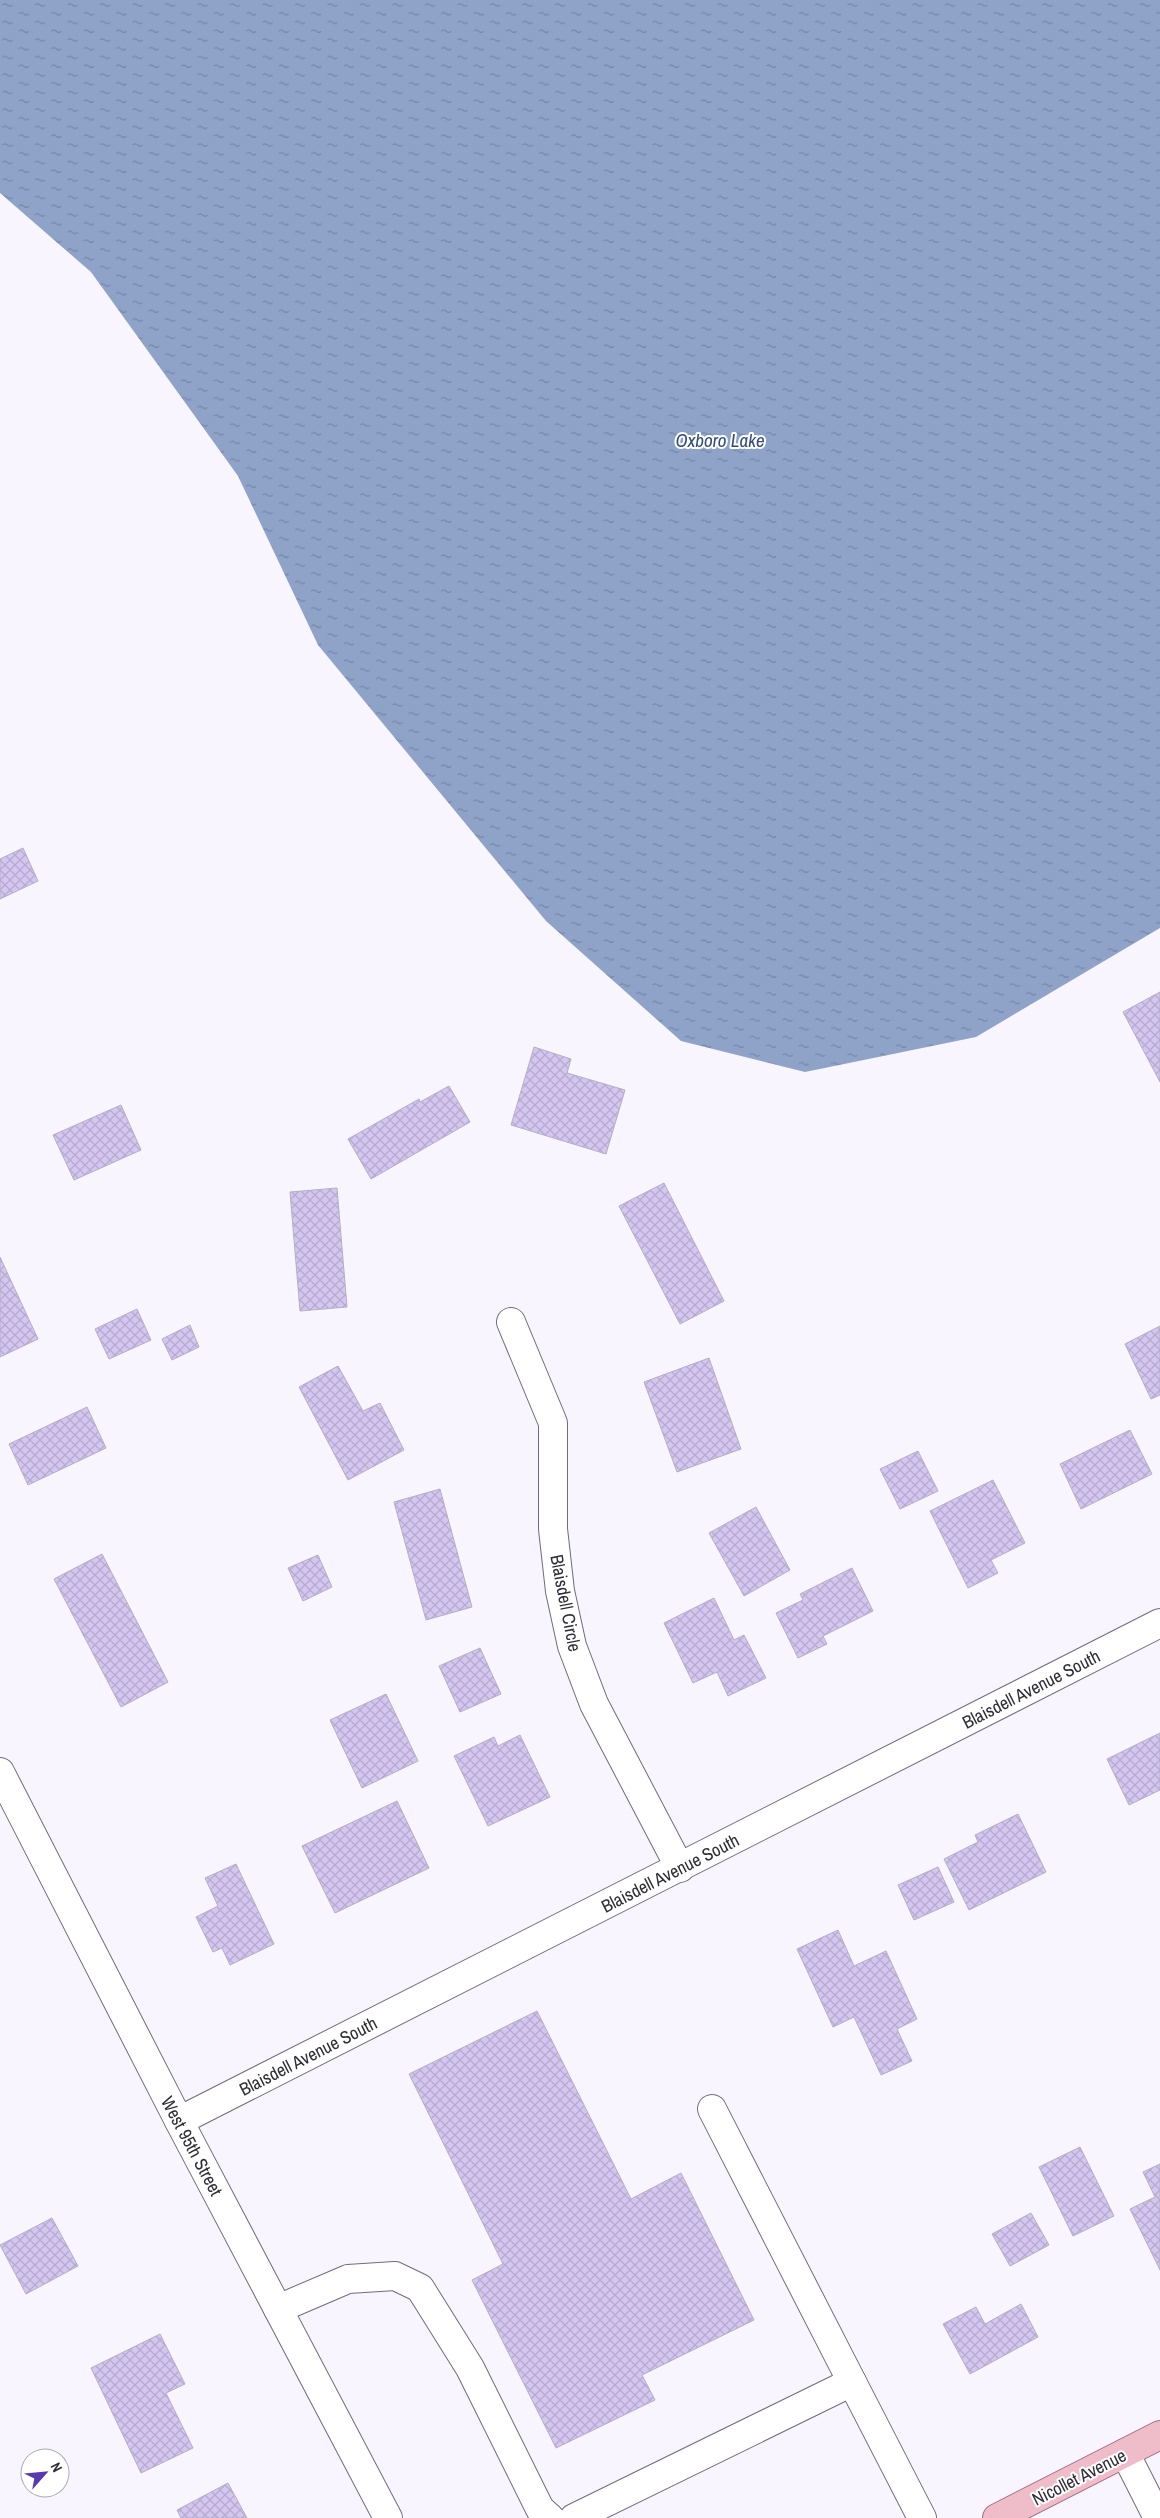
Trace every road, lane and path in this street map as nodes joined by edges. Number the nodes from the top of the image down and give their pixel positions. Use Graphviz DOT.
graph roads {
  1 [pos="511,1322"];
  2 [pos="1160,1623"];
  3 [pos="0,1772"];
  4 [pos="680,1868"];
  5 [pos="712,2109"];
  6 [pos="179,2121"];
  7 [pos="278,2309"];
  8 [pos="852,2382"];
  9 [pos="1160,2436"];
  10 [pos="1125,2453"];
  11 [pos="370,2485"];
  12 [pos="388,2518"];
  13 [pos="401,2518"];
  14 [pos="550,2518"];
  15 [pos="574,2518"];
  16 [pos="922,2518"];
  17 [pos="997,2518"];
  18 [pos="1158,2518"];
  1 -- 4 [label="street, Blaisdell Circle"];
  2 -- 4 [label="street, Blaisdell Avenue South"];
  3 -- 6 [label="street, West 95th Street"];
  4 -- 6 [label="street, Blaisdell Avenue South"];
  5 -- 8 [label="street"];
  6 -- 7 [label="street, West 95th Street"];
  7 -- 11 [label="street, West 95th Street"];
  7 -- 14 [label="street"];
  8 -- 15 [label="street"];
  8 -- 16 [label="street"];
  9 -- 10 [label="main road, Nicollet Avenue"];
  10 -- 17 [label="main road, Nicollet Avenue"];
  10 -- 18 [label="street"];
  11 -- 12 [label="street, West 95th Street"];
  11 -- 13 [label="street"];
}
